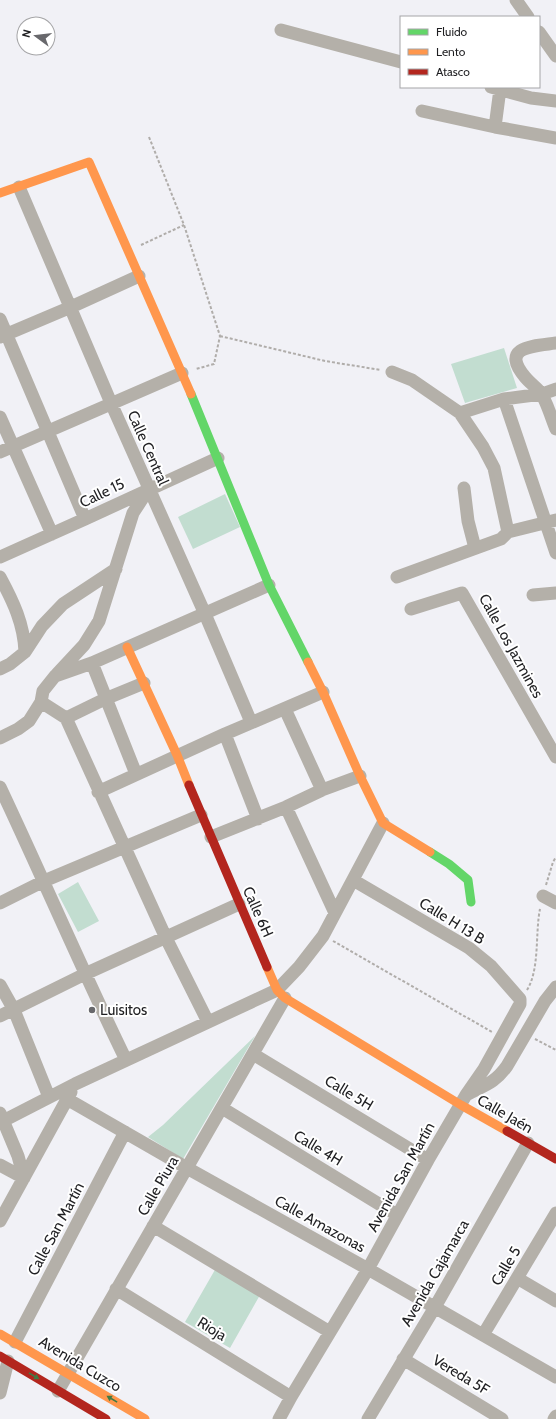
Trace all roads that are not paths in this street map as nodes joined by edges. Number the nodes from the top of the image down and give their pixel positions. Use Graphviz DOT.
graph roads {
  1 [pos="516,0"];
  2 [pos="527,16"];
  3 [pos="282,30"];
  4 [pos="540,33"];
  5 [pos="556,56"];
  6 [pos="400,62"];
  7 [pos="496,88"];
  8 [pos="556,101"];
  9 [pos="422,111"];
  10 [pos="495,127"];
  11 [pos="556,138"];
  12 [pos="19,187"];
  13 [pos="0,192"];
  14 [pos="139,276"];
  15 [pos="71,307"];
  16 [pos="0,319"];
  17 [pos="3,335"];
  18 [pos="556,343"];
  19 [pos="392,372"];
  20 [pos="182,373"];
  21 [pos="556,389"];
  22 [pos="542,394"];
  23 [pos="504,399"];
  24 [pos="111,403"];
  25 [pos="460,413"];
  26 [pos="0,417"];
  27 [pos="556,429"];
  28 [pos="47,431"];
  29 [pos="12,446"];
  30 [pos="0,452"];
  31 [pos="218,458"];
  32 [pos="149,488"];
  33 [pos="464,488"];
  34 [pos="85,519"];
  35 [pos="551,522"];
  36 [pos="508,532"];
  37 [pos="52,534"];
  38 [pos="474,548"];
  39 [pos="556,553"];
  40 [pos="0,557"];
  41 [pos="116,569"];
  42 [pos="0,577"];
  43 [pos="398,577"];
  44 [pos="269,585"];
  45 [pos="556,593"];
  46 [pos="533,595"];
  47 [pos="411,609"];
  48 [pos="205,614"];
  49 [pos="127,647"];
  50 [pos="25,652"];
  51 [pos="92,663"];
  52 [pos="0,669"];
  53 [pos="55,676"];
  54 [pos="144,683"];
  55 [pos="322,692"];
  56 [pos="105,699"];
  57 [pos="41,702"];
  58 [pos="285,709"];
  59 [pos="66,718"];
  60 [pos="251,722"];
  61 [pos="225,734"];
  62 [pos="0,738"];
  63 [pos="177,755"];
  64 [pos="556,757"];
  65 [pos="136,774"];
  66 [pos="360,776"];
  67 [pos="0,787"];
  68 [pos="322,790"];
  69 [pos="98,792"];
  70 [pos="286,807"];
  71 [pos="201,815"];
  72 [pos="258,819"];
  73 [pos="383,822"];
  74 [pos="211,837"];
  75 [pos="124,848"];
  76 [pos="353,880"];
  77 [pos="44,881"];
  78 [pos="543,896"];
  79 [pos="471,902"];
  80 [pos="0,903"];
  81 [pos="556,903"];
  82 [pos="239,904"];
  83 [pos="335,913"];
  84 [pos="166,938"];
  85 [pos="84,974"];
  86 [pos="0,986"];
  87 [pos="556,987"];
  88 [pos="281,994"];
  89 [pos="520,1004"];
  90 [pos="14,1010"];
  91 [pos="0,1016"];
  92 [pos="208,1022"];
  93 [pos="253,1054"];
  94 [pos="126,1060"];
  95 [pos="76,1084"];
  96 [pos="49,1097"];
  97 [pos="67,1099"];
  98 [pos="463,1100"];
  99 [pos="222,1108"];
  100 [pos="2,1117"];
  101 [pos="125,1132"];
  102 [pos="528,1143"];
  103 [pos="556,1159"];
  104 [pos="428,1160"];
  105 [pos="0,1165"];
  106 [pos="187,1168"];
  107 [pos="24,1178"];
  108 [pos="556,1213"];
  109 [pos="397,1214"];
  110 [pos="0,1221"];
  111 [pos="153,1226"];
  112 [pos="551,1231"];
  113 [pos="368,1268"];
  114 [pos="517,1278"];
  115 [pos="116,1289"];
  116 [pos="556,1301"];
  117 [pos="435,1307"];
  118 [pos="330,1332"];
  119 [pos="0,1334"];
  120 [pos="483,1335"];
  121 [pos="15,1342"];
  122 [pos="4,1359"];
  123 [pos="404,1359"];
  124 [pos="68,1373"];
  125 [pos="556,1377"];
  126 [pos="58,1391"];
  127 [pos="0,1393"];
  128 [pos="291,1397"];
  129 [pos="556,1416"];
  130 [pos="371,1418"];
  131 [pos="106,1419"];
  132 [pos="145,1419"];
  133 [pos="279,1419"];
  134 [pos="502,1419"];
  135 [pos="554,1419"];
  1 -- 2 [label="street"];
  3 -- 6 [label="street"];
  4 -- 5 [label="street"];
  7 -- 8 [label="street"];
  7 -- 10 [label="street"];
  9 -- 10 [label="street"];
  10 -- 11 [label="street"];
  12 -- 13 [label="street"];
  12 -- 14 [label="street"];
  12 -- 15 [label="street, Calle Central"];
  14 -- 15 [label="street"];
  14 -- 20 [label="street"];
  15 -- 17 [label="street"];
  15 -- 24 [label="street, Calle Central"];
  16 -- 17 [label="street"];
  17 -- 28 [label="street"];
  18 -- 22 [label="street"];
  19 -- 25 [label="street"];
  20 -- 24 [label="street"];
  20 -- 31 [label="street"];
  21 -- 22 [label="street"];
  22 -- 23 [label="street"];
  22 -- 27 [label="street"];
  23 -- 25 [label="street"];
  23 -- 35 [label="street"];
  24 -- 28 [label="street"];
  24 -- 32 [label="street, Calle Central"];
  25 -- 36 [label="street"];
  26 -- 29 [label="street"];
  28 -- 29 [label="street"];
  28 -- 34 [label="street"];
  29 -- 30 [label="street"];
  29 -- 37 [label="street"];
  31 -- 32 [label="street, Calle 15"];
  31 -- 44 [label="street"];
  32 -- 34 [label="street, Calle 15"];
  32 -- 41 [label="street"];
  32 -- 48 [label="street, Calle Central"];
  33 -- 38 [label="street"];
  34 -- 37 [label="street, Calle 15"];
  35 -- 36 [label="street"];
  35 -- 39 [label="street"];
  36 -- 38 [label="street"];
  37 -- 40 [label="street, Calle 15"];
  38 -- 43 [label="street"];
  41 -- 50 [label="street"];
  41 -- 53 [label="street"];
  42 -- 50 [label="street"];
  44 -- 48 [label="street"];
  44 -- 55 [label="street"];
  45 -- 46 [label="street"];
  47 -- 64 [label="street, Calle Los Jazmines"];
  48 -- 49 [label="street"];
  48 -- 60 [label="street, Calle Central"];
  49 -- 51 [label="street"];
  49 -- 54 [label="street, Calle 6H"];
  50 -- 52 [label="street"];
  51 -- 53 [label="street"];
  51 -- 56 [label="street"];
  53 -- 57 [label="street"];
  54 -- 56 [label="street"];
  54 -- 63 [label="street, Calle 6H"];
  55 -- 58 [label="street"];
  55 -- 66 [label="street"];
  56 -- 59 [label="street"];
  56 -- 65 [label="street"];
  57 -- 59 [label="street"];
  57 -- 62 [label="street"];
  58 -- 60 [label="street"];
  58 -- 68 [label="street"];
  59 -- 69 [label="street"];
  60 -- 61 [label="street"];
  61 -- 63 [label="street"];
  61 -- 72 [label="street"];
  63 -- 65 [label="street"];
  63 -- 71 [label="street, Calle 6H"];
  65 -- 69 [label="street"];
  66 -- 68 [label="street"];
  66 -- 73 [label="street"];
  67 -- 77 [label="street"];
  68 -- 70 [label="street"];
  69 -- 75 [label="street"];
  70 -- 72 [label="street"];
  70 -- 83 [label="street"];
  71 -- 74 [label="street, Calle 6H"];
  71 -- 75 [label="street"];
  72 -- 74 [label="street"];
  73 -- 76 [label="street"];
  73 -- 79 [label="street"];
  74 -- 82 [label="street, Calle 6H"];
  75 -- 77 [label="street"];
  75 -- 84 [label="street"];
  76 -- 83 [label="street"];
  76 -- 89 [label="street, Calle H 13 B"];
  77 -- 80 [label="street"];
  77 -- 85 [label="street"];
  78 -- 81 [label="street"];
  82 -- 84 [label="street"];
  82 -- 88 [label="street, Calle 6H"];
  83 -- 88 [label="street"];
  84 -- 85 [label="street"];
  84 -- 92 [label="street"];
  85 -- 90 [label="street"];
  85 -- 94 [label="street"];
  86 -- 90 [label="street"];
  87 -- 98 [label="street"];
  88 -- 92 [label="street"];
  88 -- 93 [label="street, Calle Piura"];
  88 -- 98 [label="street"];
  89 -- 98 [label="street, Avenida San Martín"];
  90 -- 91 [label="street"];
  90 -- 96 [label="street"];
  92 -- 94 [label="street"];
  93 -- 99 [label="street, Calle Piura"];
  93 -- 104 [label="street, Calle 5H"];
  94 -- 95 [label="street"];
  95 -- 96 [label="street"];
  95 -- 97 [label="street"];
  96 -- 100 [label="street"];
  97 -- 101 [label="street, Calle Amazonas"];
  97 -- 107 [label="street"];
  98 -- 102 [label="street, Calle Jaén"];
  98 -- 104 [label="street, Avenida San Martín"];
  99 -- 106 [label="street, Calle Piura"];
  99 -- 109 [label="street, Calle 4H"];
  100 -- 107 [label="street"];
  101 -- 106 [label="street, Calle Amazonas"];
  101 -- 121 [label="street, Calle San Martín"];
  102 -- 103 [label="street, Calle Jaén"];
  102 -- 117 [label="street, Avenida Cajamarca"];
  104 -- 109 [label="street, Avenida San Martín"];
  105 -- 107 [label="street"];
  106 -- 111 [label="street, Calle Piura"];
  106 -- 113 [label="street, Calle Amazonas"];
  107 -- 110 [label="street"];
  108 -- 112 [label="street, Calle 5"];
  109 -- 113 [label="street, Avenida San Martín"];
  111 -- 115 [label="street, Calle Piura"];
  111 -- 118 [label="street"];
  112 -- 114 [label="street, Calle 5"];
  113 -- 117 [label="street, Calle Amazonas"];
  113 -- 118 [label="street, Avenida San Martín"];
  114 -- 116 [label="street"];
  114 -- 120 [label="street, Calle 5"];
  115 -- 124 [label="street, Calle Piura"];
  115 -- 128 [label="street, Rioja"];
  117 -- 120 [label="street, Calle Amazonas"];
  117 -- 123 [label="street, Avenida Cajamarca"];
  118 -- 128 [label="street, Avenida San Martín"];
  119 -- 121 [label="street, Avenida Cuzco"];
  120 -- 125 [label="street, Calle Amazonas"];
  121 -- 124 [label="street, Avenida Cuzco"];
  122 -- 126 [label="street, one-way"];
  122 -- 127 [label="street"];
  123 -- 130 [label="street, Avenida Cajamarca"];
  123 -- 134 [label="street, Vereda 5F"];
  124 -- 126 [label="street, Calle Piura"];
  132 -- 124 [label="street, Avenida Cuzco, one-way"];
  126 -- 131 [label="street"];
  128 -- 133 [label="street, Avenida San Martín"];
  129 -- 135 [label="street"];
}
